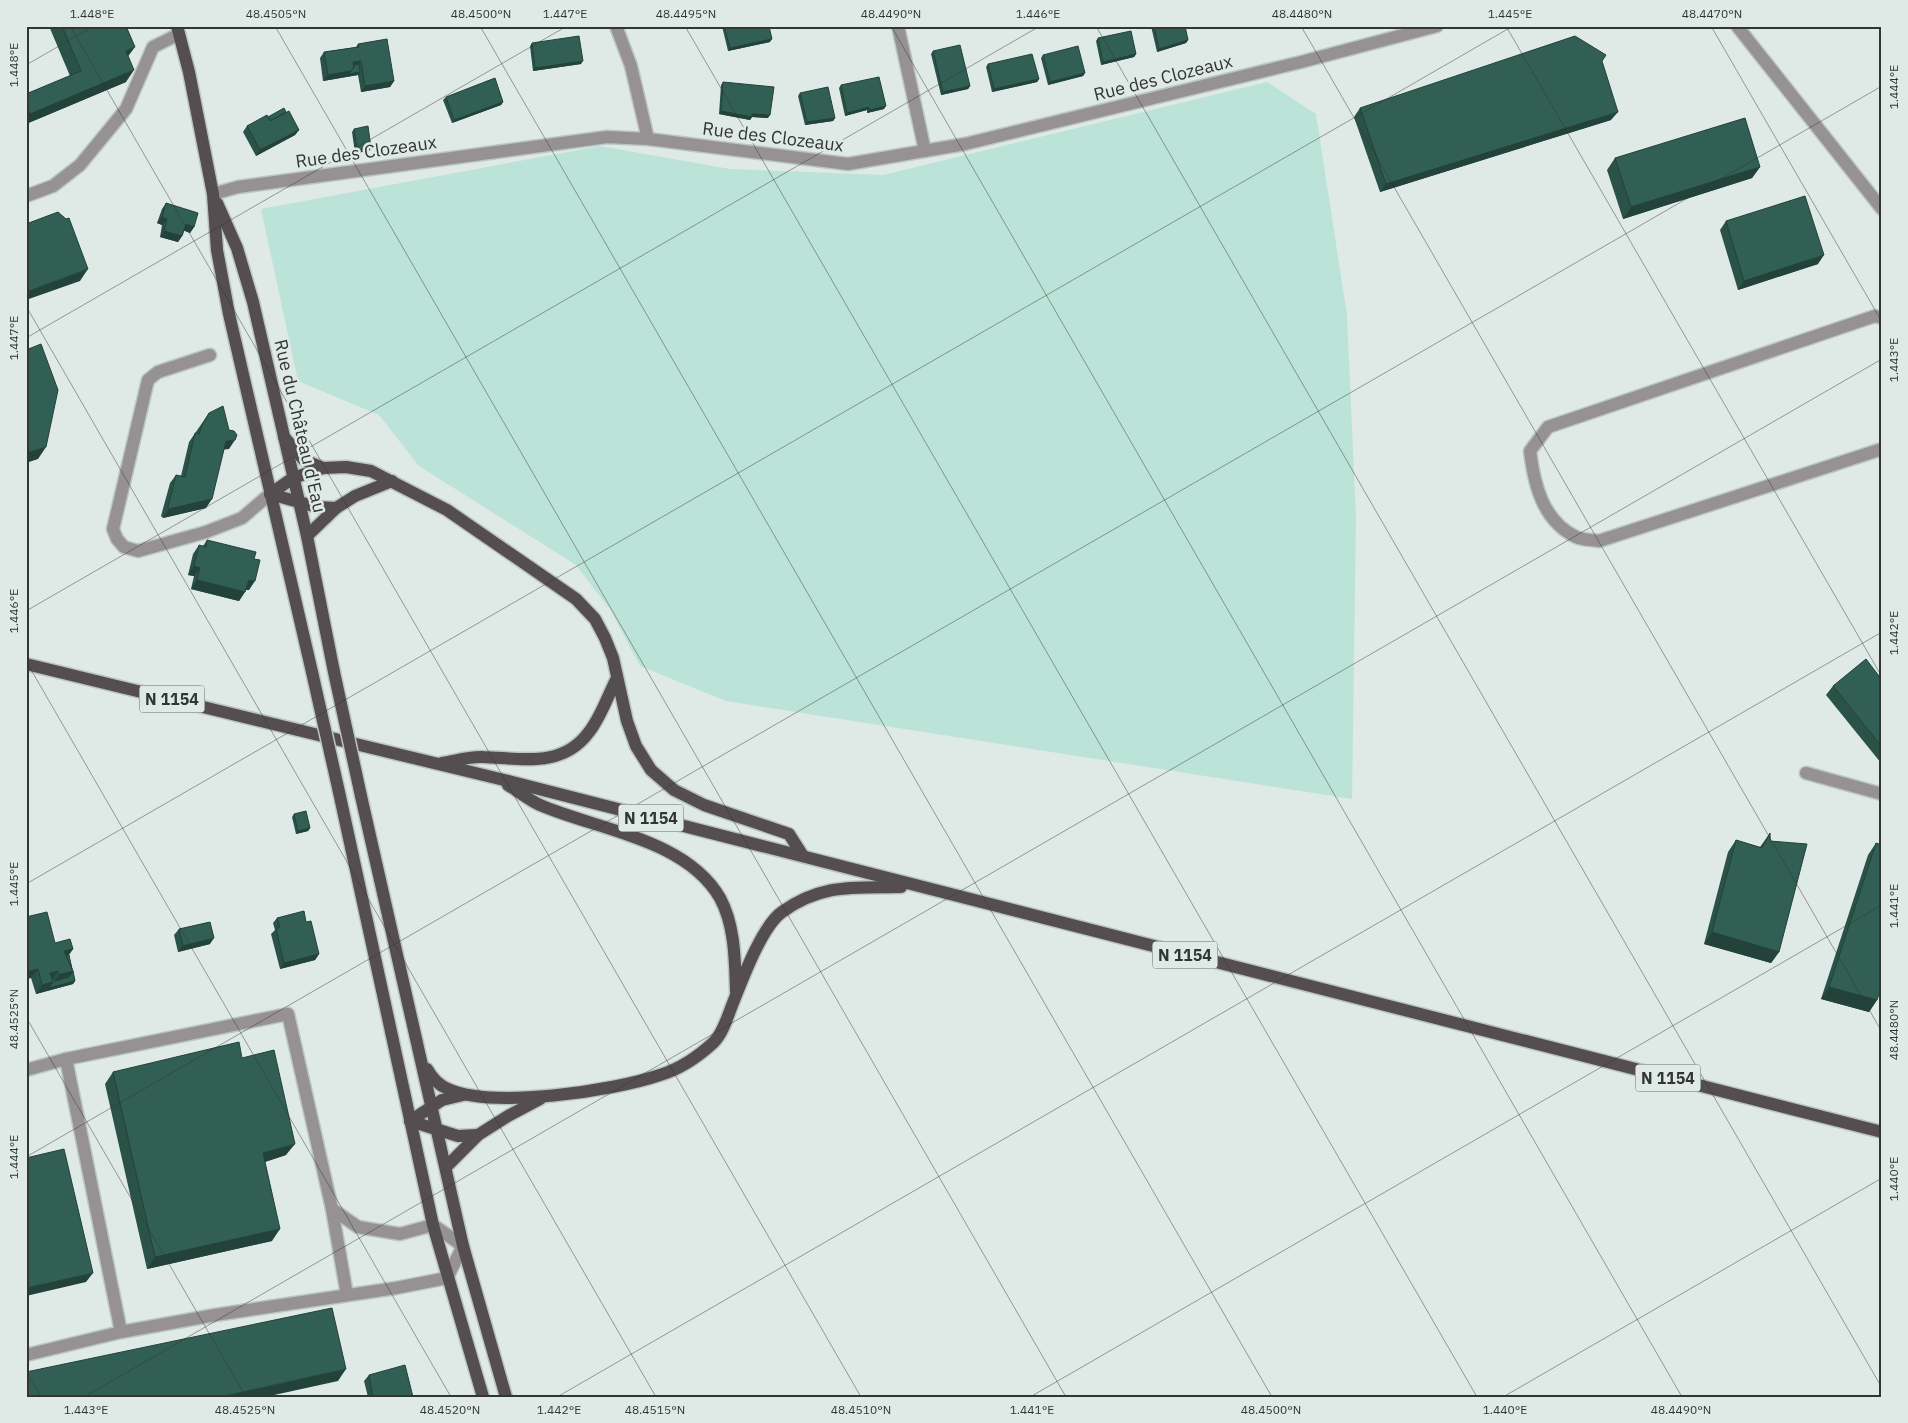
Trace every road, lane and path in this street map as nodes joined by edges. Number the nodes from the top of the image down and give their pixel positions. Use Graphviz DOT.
graph roads {
  1 [pos="616,26"];
  2 [pos="898,26"];
  3 [pos="1437,26"];
  4 [pos="1737,26"];
  5 [pos="178,30"];
  6 [pos="648,139"];
  7 [pos="925,151"];
  8 [pos="213,194"];
  9 [pos="26,196"];
  10 [pos="1882,208"];
  11 [pos="1882,318"];
  12 [pos="210,355"];
  13 [pos="284,437"];
  14 [pos="1882,449"];
  15 [pos="323,468"];
  16 [pos="293,478"];
  17 [pos="392,481"];
  18 [pos="270,494"];
  19 [pos="300,503"];
  20 [pos="336,508"];
  21 [pos="307,536"];
  22 [pos="26,664"];
  23 [pos="617,678"];
  24 [pos="433,764"];
  25 [pos="1806,773"];
  26 [pos="500,779"];
  27 [pos="1882,794"];
  28 [pos="803,856"];
  29 [pos="916,886"];
  30 [pos="737,995"];
  31 [pos="66,1059"];
  32 [pos="423,1062"];
  33 [pos="26,1070"];
  34 [pos="465,1095"];
  35 [pos="542,1098"];
  36 [pos="432,1105"];
  37 [pos="410,1121"];
  38 [pos="438,1129"];
  39 [pos="1882,1132"];
  40 [pos="478,1135"];
  41 [pos="446,1167"];
  42 [pos="332,1209"];
  43 [pos="433,1225"];
  44 [pos="463,1246"];
  45 [pos="447,1278"];
  46 [pos="347,1295"];
  47 [pos="121,1332"];
  48 [pos="26,1355"];
  49 [pos="483,1397"];
  50 [pos="506,1397"];
  1 -- 6 [label="street"];
  2 -- 7 [label="street"];
  3 -- 7 [label="street, Rue des Clozeaux"];
  4 -- 10 [label="street"];
  5 -- 8 [label="main road, Rue du Château d'Eau"];
  5 -- 9 [label="street"];
  6 -- 7 [label="street, Rue des Clozeaux"];
  6 -- 8 [label="street, Rue des Clozeaux"];
  8 -- 13 [label="main road, Rue du Château d'Eau"];
  8 -- 18 [label="main road, Rue du Château d'Eau"];
  11 -- 14 [label="street"];
  12 -- 18 [label="street"];
  13 -- 15 [label="main road"];
  13 -- 16 [label="main road, Rue du Château d'Eau"];
  15 -- 16 [label="main road"];
  15 -- 17 [label="main road"];
  16 -- 18 [label="main road"];
  16 -- 19 [label="main road, Rue du Château d'Eau"];
  17 -- 20 [label="main road"];
  17 -- 23 [label="main road"];
  18 -- 19 [label="main road"];
  18 -- 37 [label="main road, Rue du Château d'Eau, bridge"];
  19 -- 20 [label="main road"];
  19 -- 21 [label="main road, Rue du Château d'Eau"];
  20 -- 21 [label="main road"];
  21 -- 32 [label="main road, Rue du Château d'Eau, bridge"];
  22 -- 24 [label="main road, N 1154"];
  23 -- 24 [label="main road"];
  23 -- 28 [label="main road"];
  24 -- 26 [label="main road, N 1154"];
  25 -- 27 [label="street"];
  26 -- 28 [label="main road, N 1154"];
  26 -- 30 [label="main road"];
  28 -- 29 [label="main road, N 1154"];
  29 -- 30 [label="main road"];
  29 -- 39 [label="main road, N 1154"];
  30 -- 35 [label="main road"];
  31 -- 33 [label="street"];
  31 -- 42 [label="street"];
  31 -- 47 [label="street"];
  32 -- 34 [label="main road"];
  32 -- 36 [label="main road, Rue du Château d'Eau"];
  34 -- 35 [label="main road"];
  34 -- 36 [label="main road"];
  35 -- 40 [label="main road"];
  36 -- 37 [label="main road"];
  36 -- 38 [label="main road, Rue du Château d'Eau"];
  37 -- 38 [label="main road"];
  37 -- 43 [label="main road, Rue du Château d'Eau"];
  38 -- 40 [label="main road"];
  38 -- 41 [label="main road, Rue du Château d'Eau"];
  40 -- 41 [label="main road"];
  41 -- 44 [label="main road, Rue du Château d'Eau"];
  42 -- 43 [label="street"];
  42 -- 46 [label="street"];
  43 -- 44 [label="street"];
  43 -- 45 [label="main road, Rue du Château d'Eau"];
  44 -- 45 [label="street"];
  44 -- 50 [label="main road, Rue du Château d'Eau"];
  45 -- 46 [label="street"];
  45 -- 49 [label="main road, Rue du Château d'Eau"];
  46 -- 47 [label="street"];
  47 -- 48 [label="street"];
}
